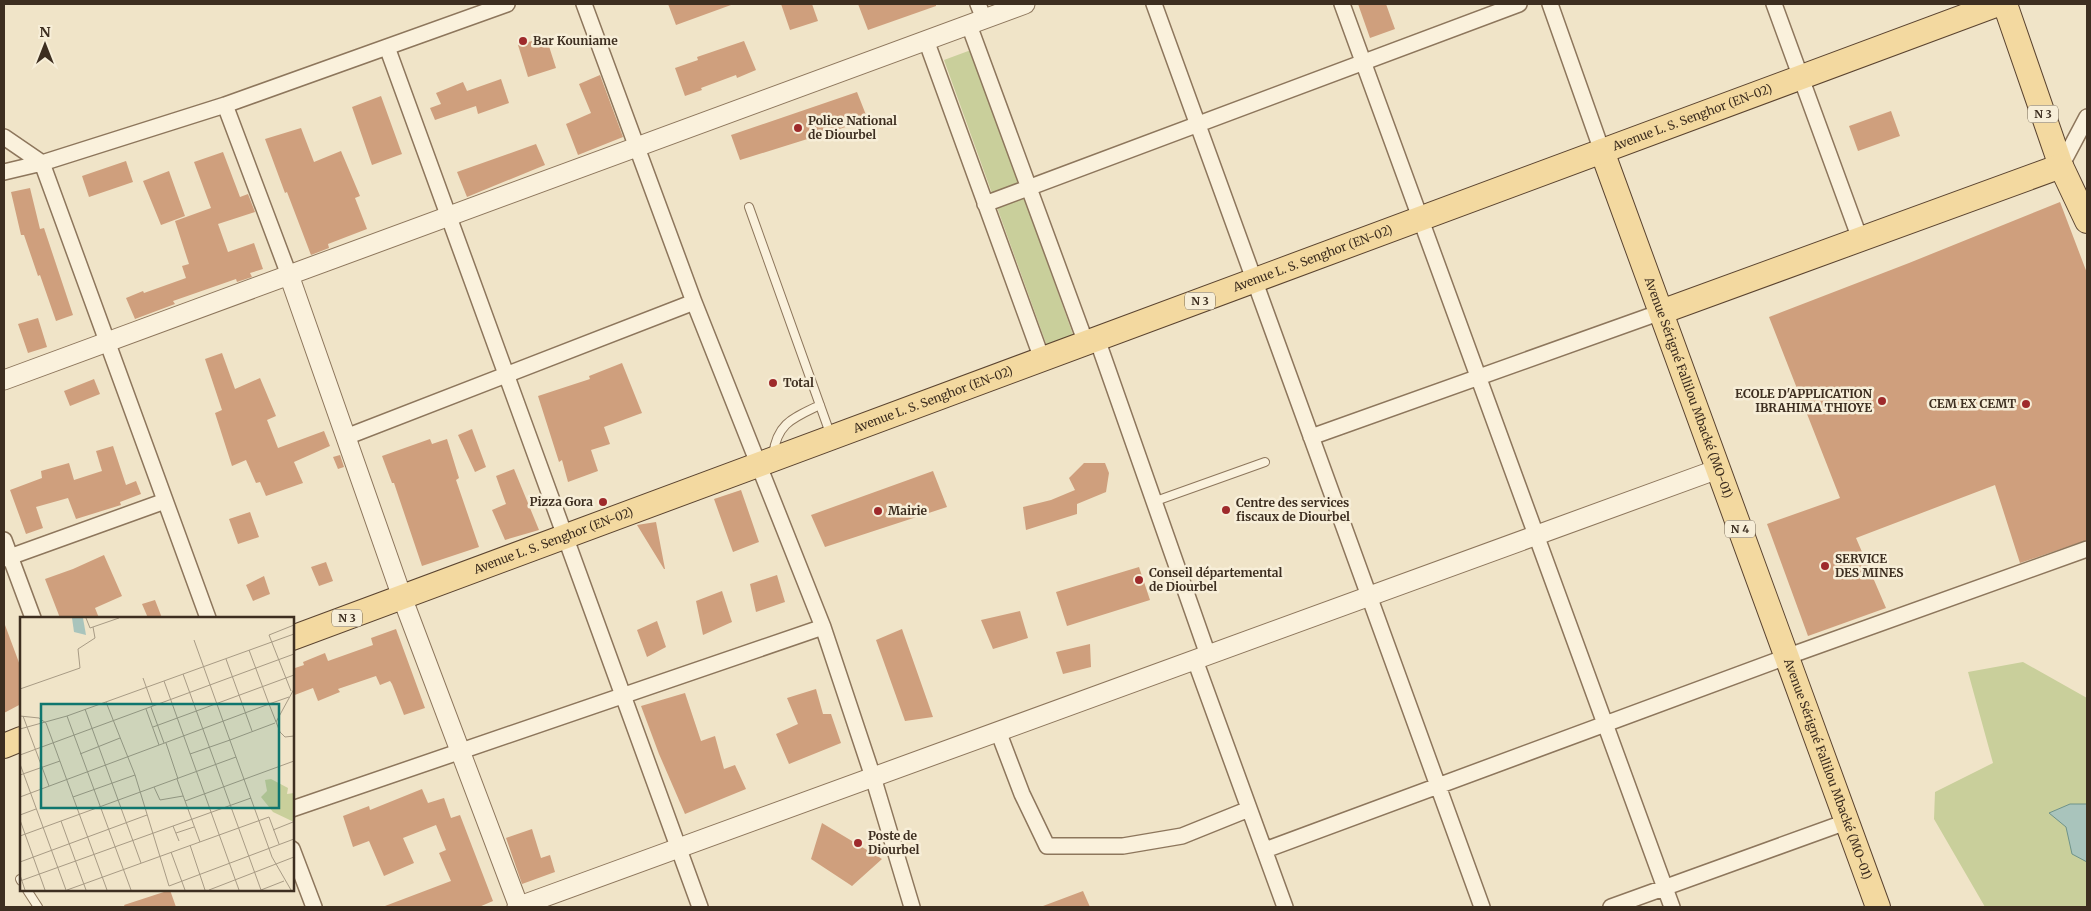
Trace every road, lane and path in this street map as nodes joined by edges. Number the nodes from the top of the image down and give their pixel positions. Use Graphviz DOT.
graph roads {
  1 [pos="506,4"];
  2 [pos="584,4"];
  3 [pos="1025,4"];
  4 [pos="1154,4"];
  5 [pos="1342,4"];
  6 [pos="1519,4"];
  7 [pos="1550,4"];
  8 [pos="1774,4"];
  9 [pos="1998,4"];
  10 [pos="2005,4"];
  11 [pos="977,16"];
  12 [pos="926,40"];
  13 [pos="387,47"];
  14 [pos="1364,62"];
  15 [pos="1801,77"];
  16 [pos="225,105"];
  17 [pos="2087,117"];
  18 [pos="1198,124"];
  19 [pos="4,137"];
  20 [pos="637,147"];
  21 [pos="1602,151"];
  22 [pos="42,163"];
  23 [pos="2062,166"];
  24 [pos="4,172"];
  25 [pos="1030,187"];
  26 [pos="985,204"];
  27 [pos="749,207"];
  28 [pos="448,216"];
  29 [pos="1420,219"];
  30 [pos="2087,221"];
  31 [pos="1860,239"];
  32 [pos="288,275"];
  33 [pos="1254,281"];
  34 [pos="694,302"];
  35 [pos="1661,312"];
  36 [pos="1091,341"];
  37 [pos="108,342"];
  38 [pos="1042,360"];
  39 [pos="506,375"];
  40 [pos="1478,377"];
  41 [pos="4,380"];
  42 [pos="820,405"];
  43 [pos="1311,436"];
  44 [pos="346,437"];
  45 [pos="832,438"];
  46 [pos="766,462"];
  47 [pos="1264,462"];
  48 [pos="1718,469"];
  49 [pos="165,501"];
  50 [pos="1153,502"];
  51 [pos="1536,535"];
  52 [pos="565,537"];
  53 [pos="4,540"];
  54 [pos="2087,548"];
  55 [pos="7,558"];
  56 [pos="1369,596"];
  57 [pos="402,598"];
  58 [pos="33,617"];
  59 [pos="208,617"];
  60 [pos="823,627"];
  61 [pos="294,637"];
  62 [pos="1201,657"];
  63 [pos="1786,657"];
  64 [pos="623,696"];
  65 [pos="1605,724"];
  66 [pos="998,732"];
  67 [pos="20,739"];
  68 [pos="4,746"];
  69 [pos="460,752"];
  70 [pos="872,777"];
  71 [pos="1438,786"];
  72 [pos="1249,808"];
  73 [pos="294,809"];
  74 [pos="1846,822"];
  75 [pos="679,848"];
  76 [pos="1264,850"];
  77 [pos="294,854"];
  78 [pos="1665,888"];
  79 [pos="28,891"];
  80 [pos="38,907"];
  81 [pos="314,907"];
  82 [pos="518,907"];
  83 [pos="700,907"];
  84 [pos="912,907"];
  85 [pos="1285,907"];
  86 [pos="1482,907"];
  87 [pos="1611,907"];
  88 [pos="1672,907"];
  89 [pos="1878,907"];
  1 -- 13 [label="street"];
  2 -- 20 [label="street"];
  3 -- 11 [label="street"];
  4 -- 18 [label="street"];
  5 -- 14 [label="street"];
  6 -- 14 [label="street"];
  7 -- 21 [label="street"];
  8 -- 15 [label="street"];
  9 -- 15 [label="main road, Avenue L. S. Senghor (EN-02) / N 3"];
  10 -- 23 [label="main road, N 3"];
  11 -- 12 [label="street"];
  11 -- 25 [label="street"];
  12 -- 20 [label="street"];
  12 -- 26 [label="street"];
  13 -- 16 [label="street"];
  13 -- 28 [label="street"];
  14 -- 18 [label="street"];
  14 -- 29 [label="street"];
  15 -- 21 [label="main road, Avenue L. S. Senghor (EN-02) / N 3"];
  15 -- 31 [label="street"];
  16 -- 22 [label="street"];
  16 -- 32 [label="street"];
  17 -- 23 [label="street"];
  18 -- 25 [label="street"];
  18 -- 33 [label="street"];
  19 -- 22 [label="street"];
  20 -- 28 [label="street"];
  20 -- 34 [label="street"];
  21 -- 29 [label="main road, Avenue L. S. Senghor (EN-02) / N 3"];
  21 -- 35 [label="main road, Avenue Sérigné Fallilou Mbacké (MO-01) / N 4"];
  22 -- 24 [label="street"];
  22 -- 37 [label="street"];
  23 -- 30 [label="main road, N 3"];
  23 -- 31 [label="main road"];
  25 -- 26 [label="street"];
  25 -- 36 [label="street"];
  26 -- 38 [label="street"];
  27 -- 42 [label="lane"];
  28 -- 32 [label="street"];
  28 -- 39 [label="street"];
  29 -- 33 [label="main road, Avenue L. S. Senghor (EN-02) / N 3"];
  29 -- 40 [label="street"];
  31 -- 35 [label="main road"];
  32 -- 37 [label="street"];
  32 -- 44 [label="street"];
  33 -- 36 [label="main road, Avenue L. S. Senghor (EN-02) / N 3"];
  33 -- 43 [label="street"];
  34 -- 39 [label="street"];
  34 -- 46 [label="street"];
  35 -- 40 [label="street"];
  35 -- 48 [label="main road, Avenue Sérigné Fallilou Mbacké (MO-01) / N 4"];
  36 -- 38 [label="main road, Avenue L. S. Senghor (EN-02) / N 3"];
  36 -- 50 [label="street"];
  37 -- 41 [label="street"];
  37 -- 49 [label="street"];
  38 -- 45 [label="main road, Avenue L. S. Senghor (EN-02) / N 3"];
  39 -- 44 [label="street"];
  39 -- 52 [label="street"];
  40 -- 43 [label="street"];
  40 -- 51 [label="street"];
  42 -- 45 [label="lane"];
  42 -- 46 [label="lane"];
  43 -- 56 [label="street"];
  44 -- 57 [label="street"];
  45 -- 46 [label="main road, Avenue L. S. Senghor (EN-02) / N 3"];
  46 -- 52 [label="main road, Avenue L. S. Senghor (EN-02) / N 3"];
  46 -- 60 [label="street"];
  47 -- 50 [label="lane"];
  48 -- 51 [label="street"];
  48 -- 63 [label="main road, Avenue Sérigné Fallilou Mbacké (MO-01) / N 4"];
  49 -- 55 [label="street"];
  49 -- 59 [label="street"];
  50 -- 62 [label="street"];
  51 -- 56 [label="street"];
  51 -- 65 [label="street"];
  52 -- 57 [label="main road, Avenue L. S. Senghor (EN-02) / N 3"];
  52 -- 64 [label="street"];
  53 -- 55 [label="street"];
  54 -- 63 [label="street"];
  55 -- 58 [label="street"];
  56 -- 62 [label="street"];
  56 -- 71 [label="street"];
  57 -- 61 [label="main road, N 3"];
  57 -- 69 [label="street"];
  60 -- 64 [label="street"];
  60 -- 70 [label="street"];
  62 -- 66 [label="street"];
  62 -- 72 [label="street"];
  63 -- 65 [label="street"];
  63 -- 74 [label="main road, Avenue Sérigné Fallilou Mbacké (MO-01) / N 4"];
  64 -- 69 [label="street"];
  64 -- 75 [label="street"];
  65 -- 71 [label="street"];
  65 -- 78 [label="street"];
  66 -- 70 [label="street"];
  66 -- 72 [label="street"];
  67 -- 68 [label="main road"];
  69 -- 73 [label="street"];
  69 -- 82 [label="street"];
  70 -- 75 [label="street"];
  70 -- 84 [label="street"];
  71 -- 76 [label="street"];
  71 -- 86 [label="street"];
  72 -- 76 [label="street"];
  74 -- 78 [label="street"];
  74 -- 89 [label="main road, Avenue Sérigné Fallilou Mbacké (MO-01) / N 4"];
  75 -- 82 [label="street"];
  75 -- 83 [label="street"];
  76 -- 85 [label="street"];
  77 -- 81 [label="street"];
  78 -- 87 [label="street"];
  78 -- 88 [label="street"];
  79 -- 80 [label="lane"];
}
